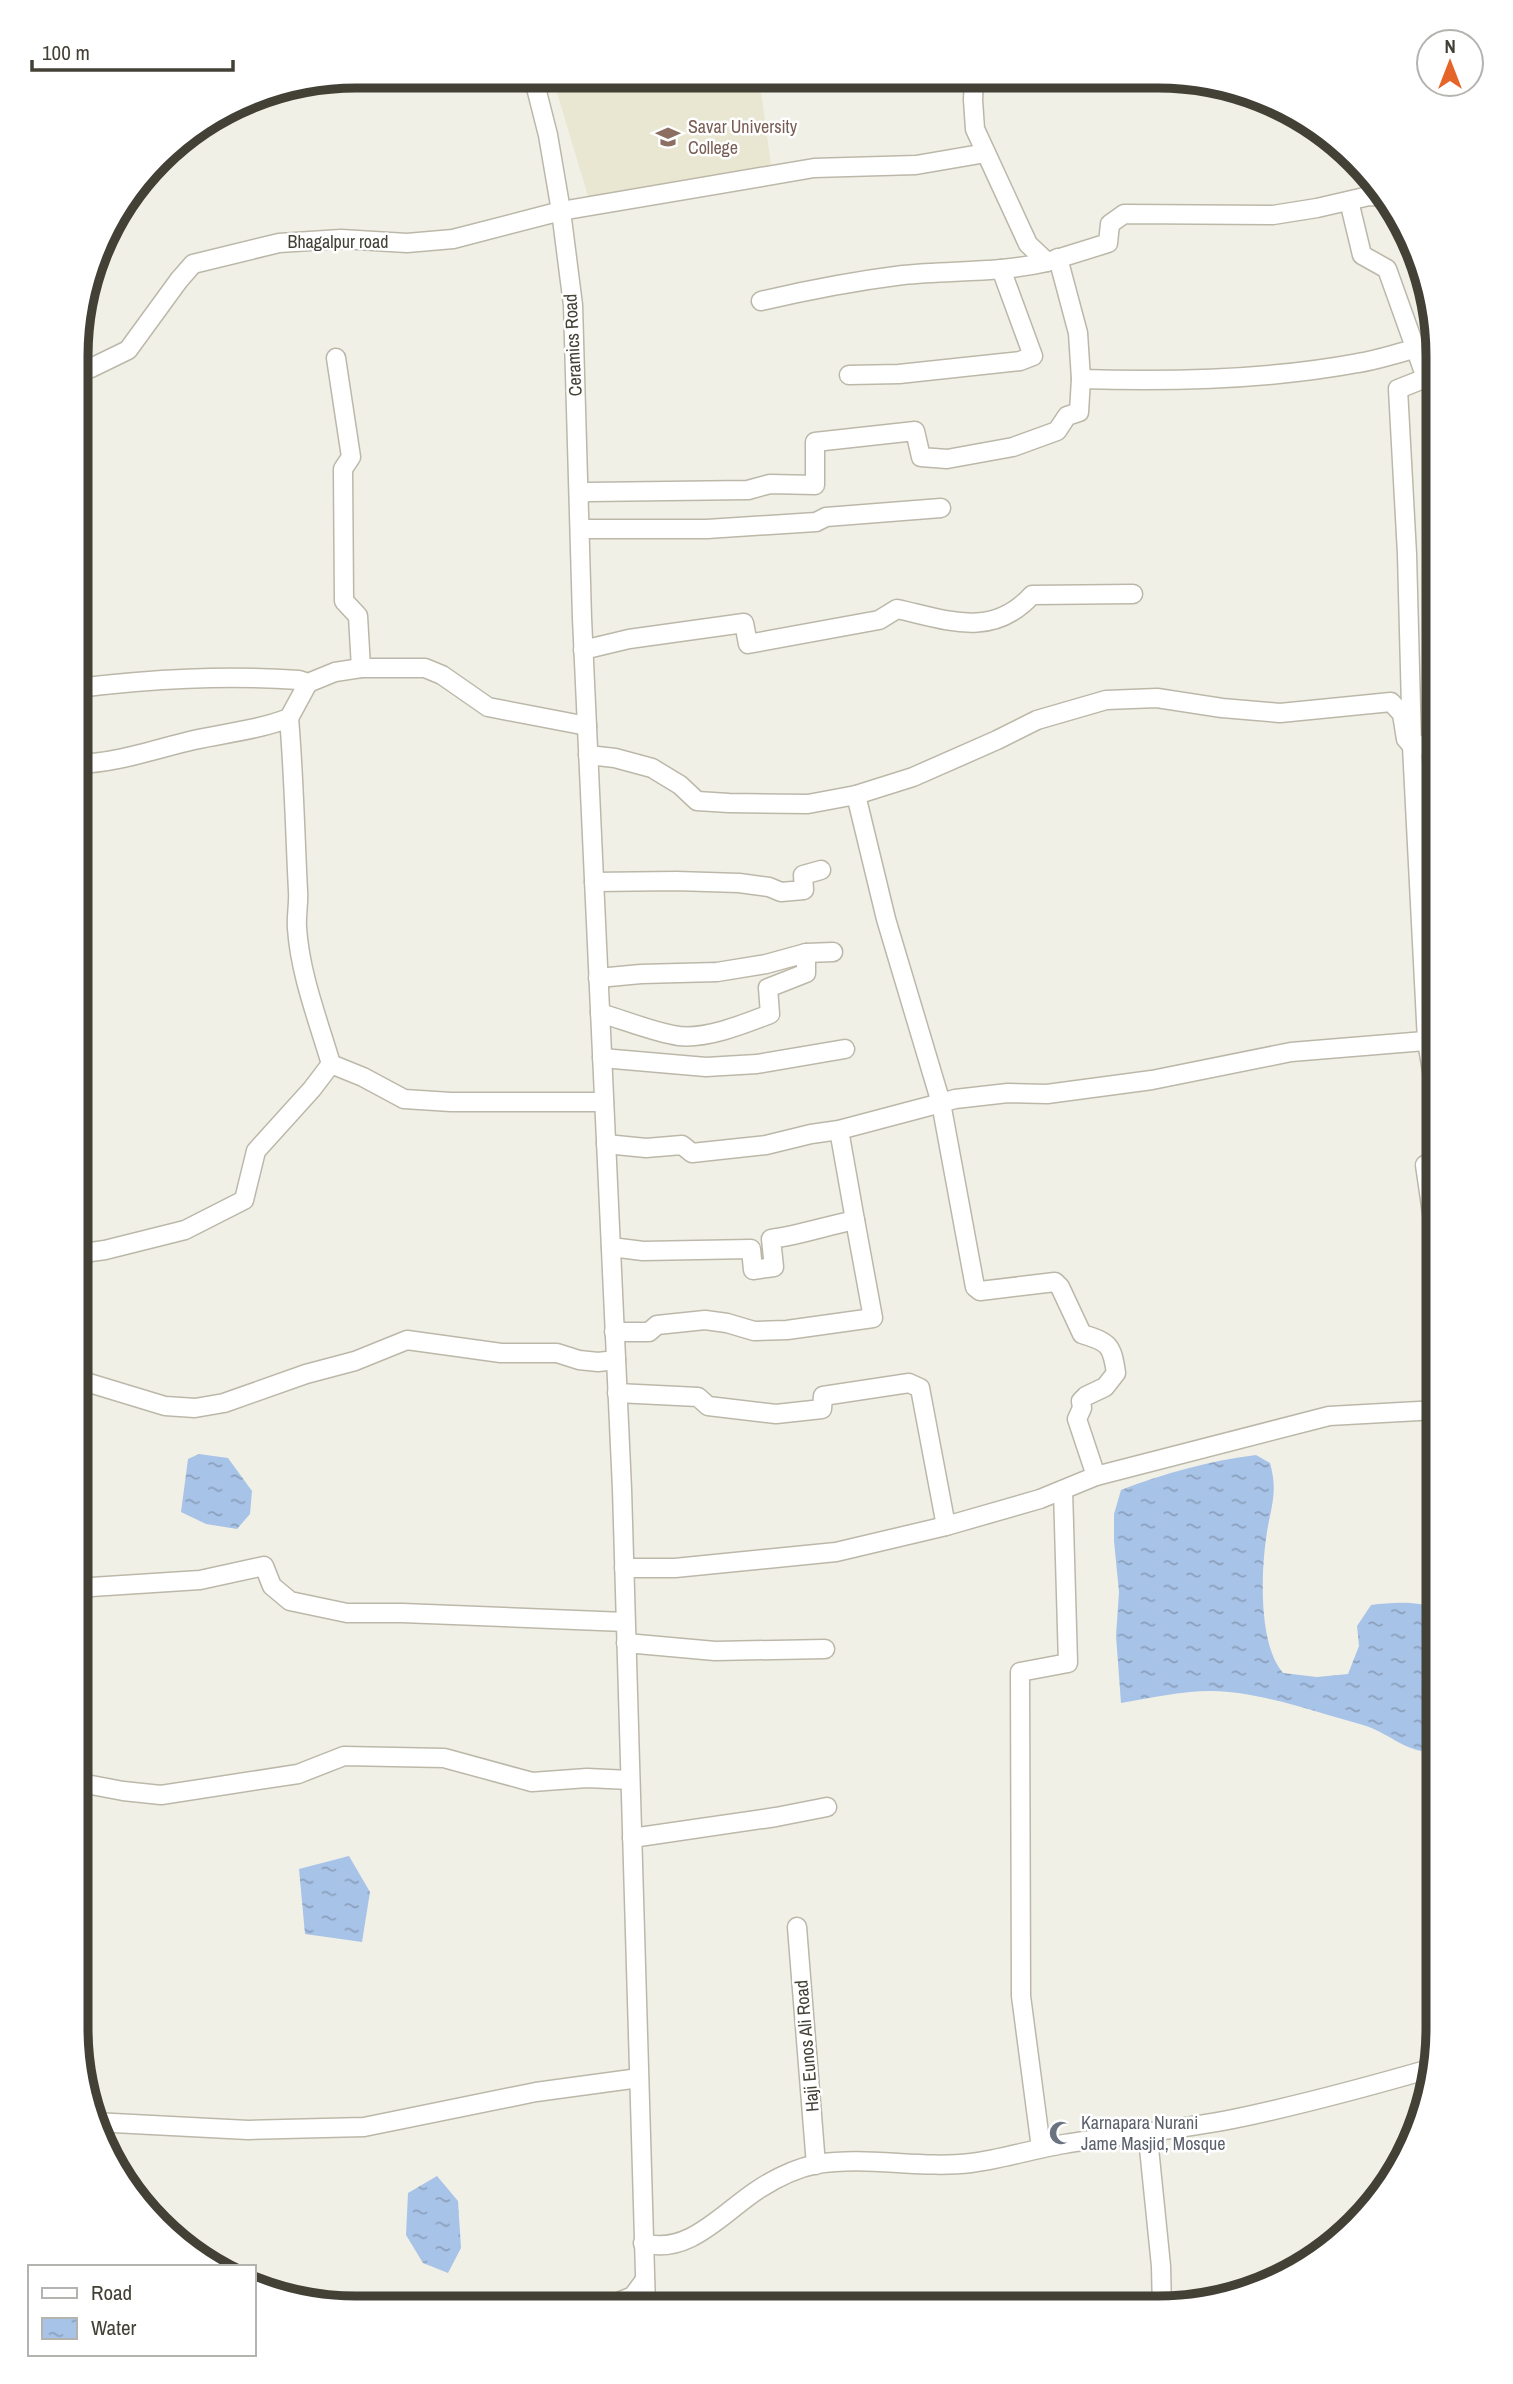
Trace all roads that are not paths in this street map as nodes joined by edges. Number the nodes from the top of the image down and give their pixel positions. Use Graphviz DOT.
graph roads {
  1 [pos="536,88"];
  2 [pos="974,88"];
  3 [pos="986,153"];
  4 [pos="1373,196"];
  5 [pos="1349,201"];
  6 [pos="561,211"];
  7 [pos="1053,260"];
  8 [pos="1001,269"];
  9 [pos="761,300"];
  10 [pos="1415,349"];
  11 [pos="336,358"];
  12 [pos="1426,366"];
  13 [pos="88,368"];
  14 [pos="849,375"];
  15 [pos="1426,378"];
  16 [pos="1081,379"];
  17 [pos="579,495"];
  18 [pos="940,508"];
  19 [pos="581,529"];
  20 [pos="1133,594"];
  21 [pos="583,650"];
  22 [pos="361,668"];
  23 [pos="308,683"];
  24 [pos="88,687"];
  25 [pos="289,718"];
  26 [pos="587,726"];
  27 [pos="1426,745"];
  28 [pos="1412,746"];
  29 [pos="588,755"];
  30 [pos="88,763"];
  31 [pos="856,794"];
  32 [pos="821,870"];
  33 [pos="594,882"];
  34 [pos="833,952"];
  35 [pos="1426,952"];
  36 [pos="806,953"];
  37 [pos="598,978"];
  38 [pos="600,1013"];
  39 [pos="1426,1041"];
  40 [pos="845,1049"];
  41 [pos="602,1058"];
  42 [pos="331,1064"];
  43 [pos="604,1102"];
  44 [pos="941,1103"];
  45 [pos="839,1130"];
  46 [pos="606,1144"];
  47 [pos="855,1220"];
  48 [pos="611,1247"];
  49 [pos="88,1252"];
  50 [pos="614,1332"];
  51 [pos="616,1360"];
  52 [pos="88,1383"];
  53 [pos="617,1393"];
  54 [pos="1426,1411"];
  55 [pos="1096,1476"];
  56 [pos="1063,1490"];
  57 [pos="946,1527"];
  58 [pos="624,1568"];
  59 [pos="88,1587"];
  60 [pos="625,1622"];
  61 [pos="626,1643"];
  62 [pos="825,1649"];
  63 [pos="630,1780"];
  64 [pos="88,1784"];
  65 [pos="828,1807"];
  66 [pos="632,1838"];
  67 [pos="797,1927"];
  68 [pos="1422,2070"];
  69 [pos="639,2078"];
  70 [pos="105,2123"];
  71 [pos="1135,2133"];
  72 [pos="1041,2148"];
  73 [pos="816,2165"];
  74 [pos="643,2243"];
  75 [pos="645,2281"];
  76 [pos="633,2296"];
  77 [pos="646,2296"];
  78 [pos="1162,2296"];
  1 -- 6 [label="street, Ceramics Road"];
  2 -- 3 [label="street"];
  3 -- 6 [label="street, Bhagalpur road"];
  3 -- 7 [label="street"];
  4 -- 5 [label="street"];
  5 -- 7 [label="street"];
  5 -- 10 [label="street"];
  6 -- 13 [label="street, Bhagalpur road"];
  6 -- 17 [label="street, Ceramics Road"];
  7 -- 8 [label="street"];
  7 -- 16 [label="street"];
  8 -- 9 [label="street"];
  8 -- 14 [label="street"];
  10 -- 12 [label="street"];
  10 -- 16 [label="street"];
  11 -- 22 [label="street"];
  15 -- 28 [label="street"];
  16 -- 17 [label="street"];
  17 -- 19 [label="street, Ceramics Road"];
  18 -- 19 [label="street"];
  19 -- 21 [label="street, Ceramics Road"];
  20 -- 21 [label="street"];
  21 -- 26 [label="street, Ceramics Road"];
  22 -- 23 [label="street"];
  22 -- 26 [label="street"];
  23 -- 24 [label="street"];
  23 -- 25 [label="street"];
  25 -- 30 [label="street"];
  25 -- 42 [label="street"];
  26 -- 29 [label="street, Ceramics Road"];
  27 -- 28 [label="street"];
  28 -- 31 [label="street"];
  28 -- 35 [label="street"];
  29 -- 31 [label="street"];
  29 -- 33 [label="street, Ceramics Road"];
  31 -- 44 [label="street"];
  32 -- 33 [label="street"];
  33 -- 37 [label="street, Ceramics Road"];
  34 -- 36 [label="street"];
  36 -- 37 [label="street"];
  36 -- 38 [label="street"];
  37 -- 38 [label="street, Ceramics Road"];
  38 -- 41 [label="street, Ceramics Road"];
  39 -- 44 [label="street"];
  40 -- 41 [label="street"];
  41 -- 43 [label="street, Ceramics Road"];
  42 -- 43 [label="street"];
  42 -- 49 [label="street"];
  43 -- 46 [label="street, Ceramics Road"];
  44 -- 45 [label="street"];
  44 -- 55 [label="street"];
  45 -- 46 [label="street"];
  45 -- 47 [label="street"];
  46 -- 48 [label="street, Ceramics Road"];
  47 -- 48 [label="street"];
  47 -- 50 [label="street"];
  48 -- 50 [label="street, Ceramics Road"];
  50 -- 51 [label="street, Ceramics Road"];
  51 -- 52 [label="street"];
  51 -- 53 [label="street, Ceramics Road"];
  53 -- 57 [label="street"];
  53 -- 58 [label="street, Ceramics Road"];
  54 -- 55 [label="street"];
  55 -- 56 [label="street"];
  56 -- 57 [label="street"];
  56 -- 72 [label="street"];
  57 -- 58 [label="street"];
  58 -- 60 [label="street, Ceramics Road"];
  59 -- 60 [label="street"];
  60 -- 61 [label="street, Ceramics Road"];
  61 -- 62 [label="street"];
  61 -- 63 [label="street, Ceramics Road"];
  63 -- 64 [label="street"];
  63 -- 66 [label="street, Ceramics Road"];
  65 -- 66 [label="street"];
  66 -- 69 [label="street, Ceramics Road"];
  67 -- 73 [label="street, Haji Eunos Ali Road"];
  68 -- 71 [label="street"];
  69 -- 70 [label="street"];
  69 -- 74 [label="street, Ceramics Road"];
  71 -- 72 [label="street"];
  71 -- 78 [label="street"];
  72 -- 73 [label="street"];
  73 -- 74 [label="street"];
  74 -- 75 [label="street, Ceramics Road"];
  75 -- 76 [label="street"];
  75 -- 77 [label="street, Ceramics Road"];
}
